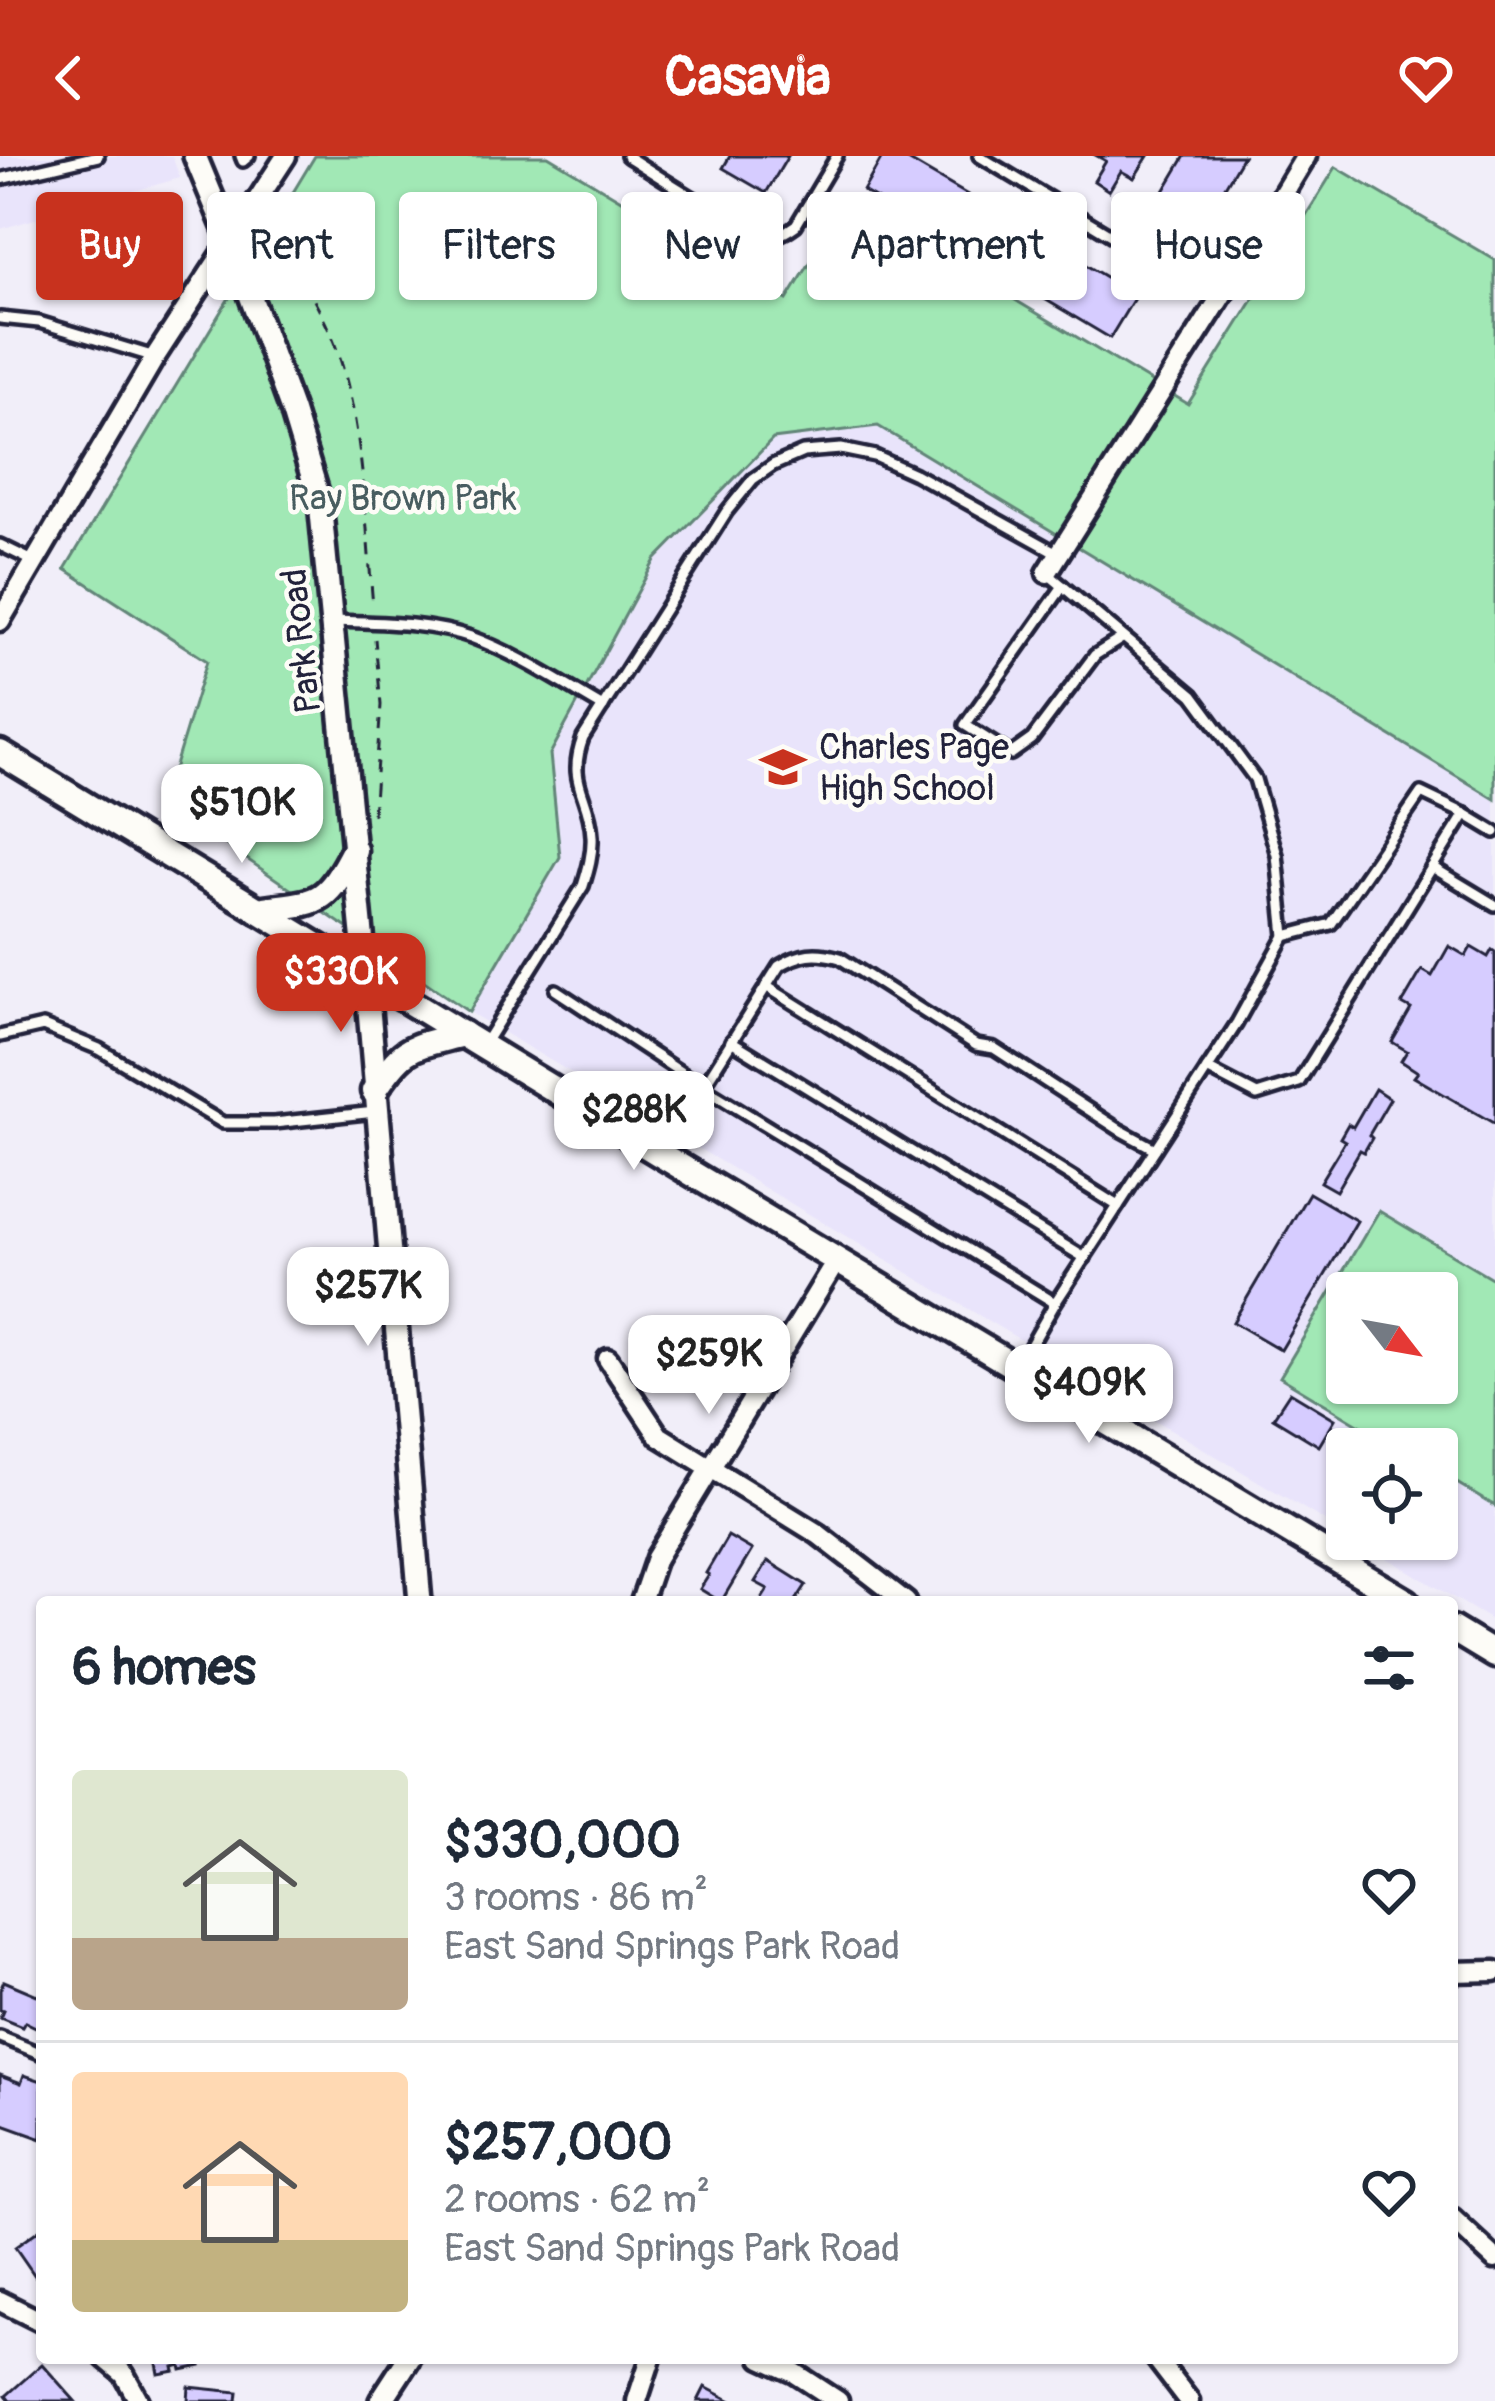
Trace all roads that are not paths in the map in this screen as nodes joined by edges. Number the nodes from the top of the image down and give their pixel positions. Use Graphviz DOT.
graph roads {
  1 [pos="98,156"];
  2 [pos="195,156"];
  3 [pos="286,156"];
  4 [pos="627,156"];
  5 [pos="837,156"];
  6 [pos="979,156"];
  7 [pos="1306,156"];
  8 [pos="0,179"];
  9 [pos="210,192"];
  10 [pos="263,192"];
  11 [pos="1284,192"];
  12 [pos="1111,234"];
  13 [pos="207,279"];
  14 [pos="252,300"];
  15 [pos="1219,300"];
  16 [pos="0,318"];
  17 [pos="155,357"];
  18 [pos="0,545"];
  19 [pos="1059,554"];
  20 [pos="35,562"];
  21 [pos="1047,573"];
  22 [pos="1063,586"];
  23 [pos="0,621"];
  24 [pos="332,621"];
  25 [pos="1122,638"];
  26 [pos="603,707"];
  27 [pos="0,753"];
  28 [pos="1465,814"];
  29 [pos="1495,832"];
  30 [pos="354,850"];
  31 [pos="1432,867"];
  32 [pos="1495,905"];
  33 [pos="258,910"];
  34 [pos="1285,936"];
  35 [pos="366,975"];
  36 [pos="766,986"];
  37 [pos="556,990"];
  38 [pos="0,1036"];
  39 [pos="473,1040"];
  40 [pos="731,1041"];
  41 [pos="1207,1069"];
  42 [pos="703,1087"];
  43 [pos="375,1101"];
  44 [pos="1155,1149"];
  45 [pos="658,1153"];
  46 [pos="1118,1206"];
  47 [pos="1084,1258"];
  48 [pos="837,1260"];
  49 [pos="1055,1303"];
  50 [pos="608,1359"];
  51 [pos="1018,1368"];
  52 [pos="709,1468"];
  53 [pos="419,1596"];
  54 [pos="643,1596"];
  55 [pos="897,1596"];
  56 [pos="1397,1596"];
  57 [pos="1458,1633"];
  58 [pos="1495,1655"];
  59 [pos="1495,1971"];
  60 [pos="1458,1972"];
  61 [pos="0,2037"];
  62 [pos="36,2052"];
  63 [pos="1458,2225"];
  64 [pos="1495,2259"];
  65 [pos="0,2301"];
  66 [pos="36,2319"];
  67 [pos="112,2364"];
  68 [pos="405,2364"];
  69 [pos="649,2364"];
  70 [pos="775,2364"];
  71 [pos="1161,2364"];
  72 [pos="139,2401"];
  73 [pos="381,2401"];
  74 [pos="637,2401"];
  75 [pos="838,2401"];
  76 [pos="1189,2401"];
  1 -- 8 [label="lane"];
  2 -- 9 [label="street, Park Road"];
  3 -- 10 [label="street"];
  4 -- 5 [label="lane"];
  6 -- 12 [label="lane"];
  7 -- 11 [label="street"];
  13 -- 17 [label="street"];
  14 -- 24 [label="street, Park Road"];
  15 -- 19 [label="street"];
  16 -- 17 [label="lane"];
  17 -- 20 [label="street"];
  18 -- 20 [label="lane"];
  19 -- 21 [label="street"];
  19 -- 26 [label="lane"];
  20 -- 23 [label="street"];
  21 -- 22 [label="lane"];
  22 -- 25 [label="lane"];
  22 -- 25 [label="lane"];
  24 -- 26 [label="lane"];
  24 -- 30 [label="street, Park Road"];
  25 -- 34 [label="lane"];
  26 -- 39 [label="lane"];
  27 -- 33 [label="main road"];
  28 -- 29 [label="lane"];
  28 -- 31 [label="lane"];
  28 -- 34 [label="lane"];
  30 -- 33 [label="main road"];
  30 -- 35 [label="street, Park Road"];
  31 -- 32 [label="lane"];
  31 -- 41 [label="lane"];
  33 -- 35 [label="main road"];
  34 -- 41 [label="lane"];
  35 -- 39 [label="main road"];
  35 -- 43 [label="street, Park Road"];
  36 -- 40 [label="lane"];
  36 -- 44 [label="lane"];
  36 -- 46 [label="lane"];
  37 -- 42 [label="lane"];
  38 -- 43 [label="lane"];
  39 -- 43 [label="main road"];
  39 -- 45 [label="main road"];
  40 -- 42 [label="lane"];
  40 -- 47 [label="lane"];
  41 -- 44 [label="lane"];
  42 -- 45 [label="lane"];
  42 -- 49 [label="lane"];
  43 -- 53 [label="street, Park Road"];
  44 -- 46 [label="lane"];
  45 -- 48 [label="main road"];
  46 -- 47 [label="lane"];
  47 -- 49 [label="lane"];
  48 -- 51 [label="main road"];
  48 -- 52 [label="street"];
  49 -- 51 [label="lane"];
  50 -- 52 [label="street"];
  51 -- 56 [label="main road"];
  52 -- 54 [label="street"];
  52 -- 55 [label="street"];
  57 -- 58 [label="main road"];
  59 -- 60 [label="street"];
  61 -- 62 [label="lane"];
  63 -- 64 [label="street"];
  65 -- 66 [label="street"];
  67 -- 72 [label="street"];
  68 -- 73 [label="street"];
  69 -- 74 [label="street"];
  70 -- 75 [label="street"];
  71 -- 76 [label="street"];
}
